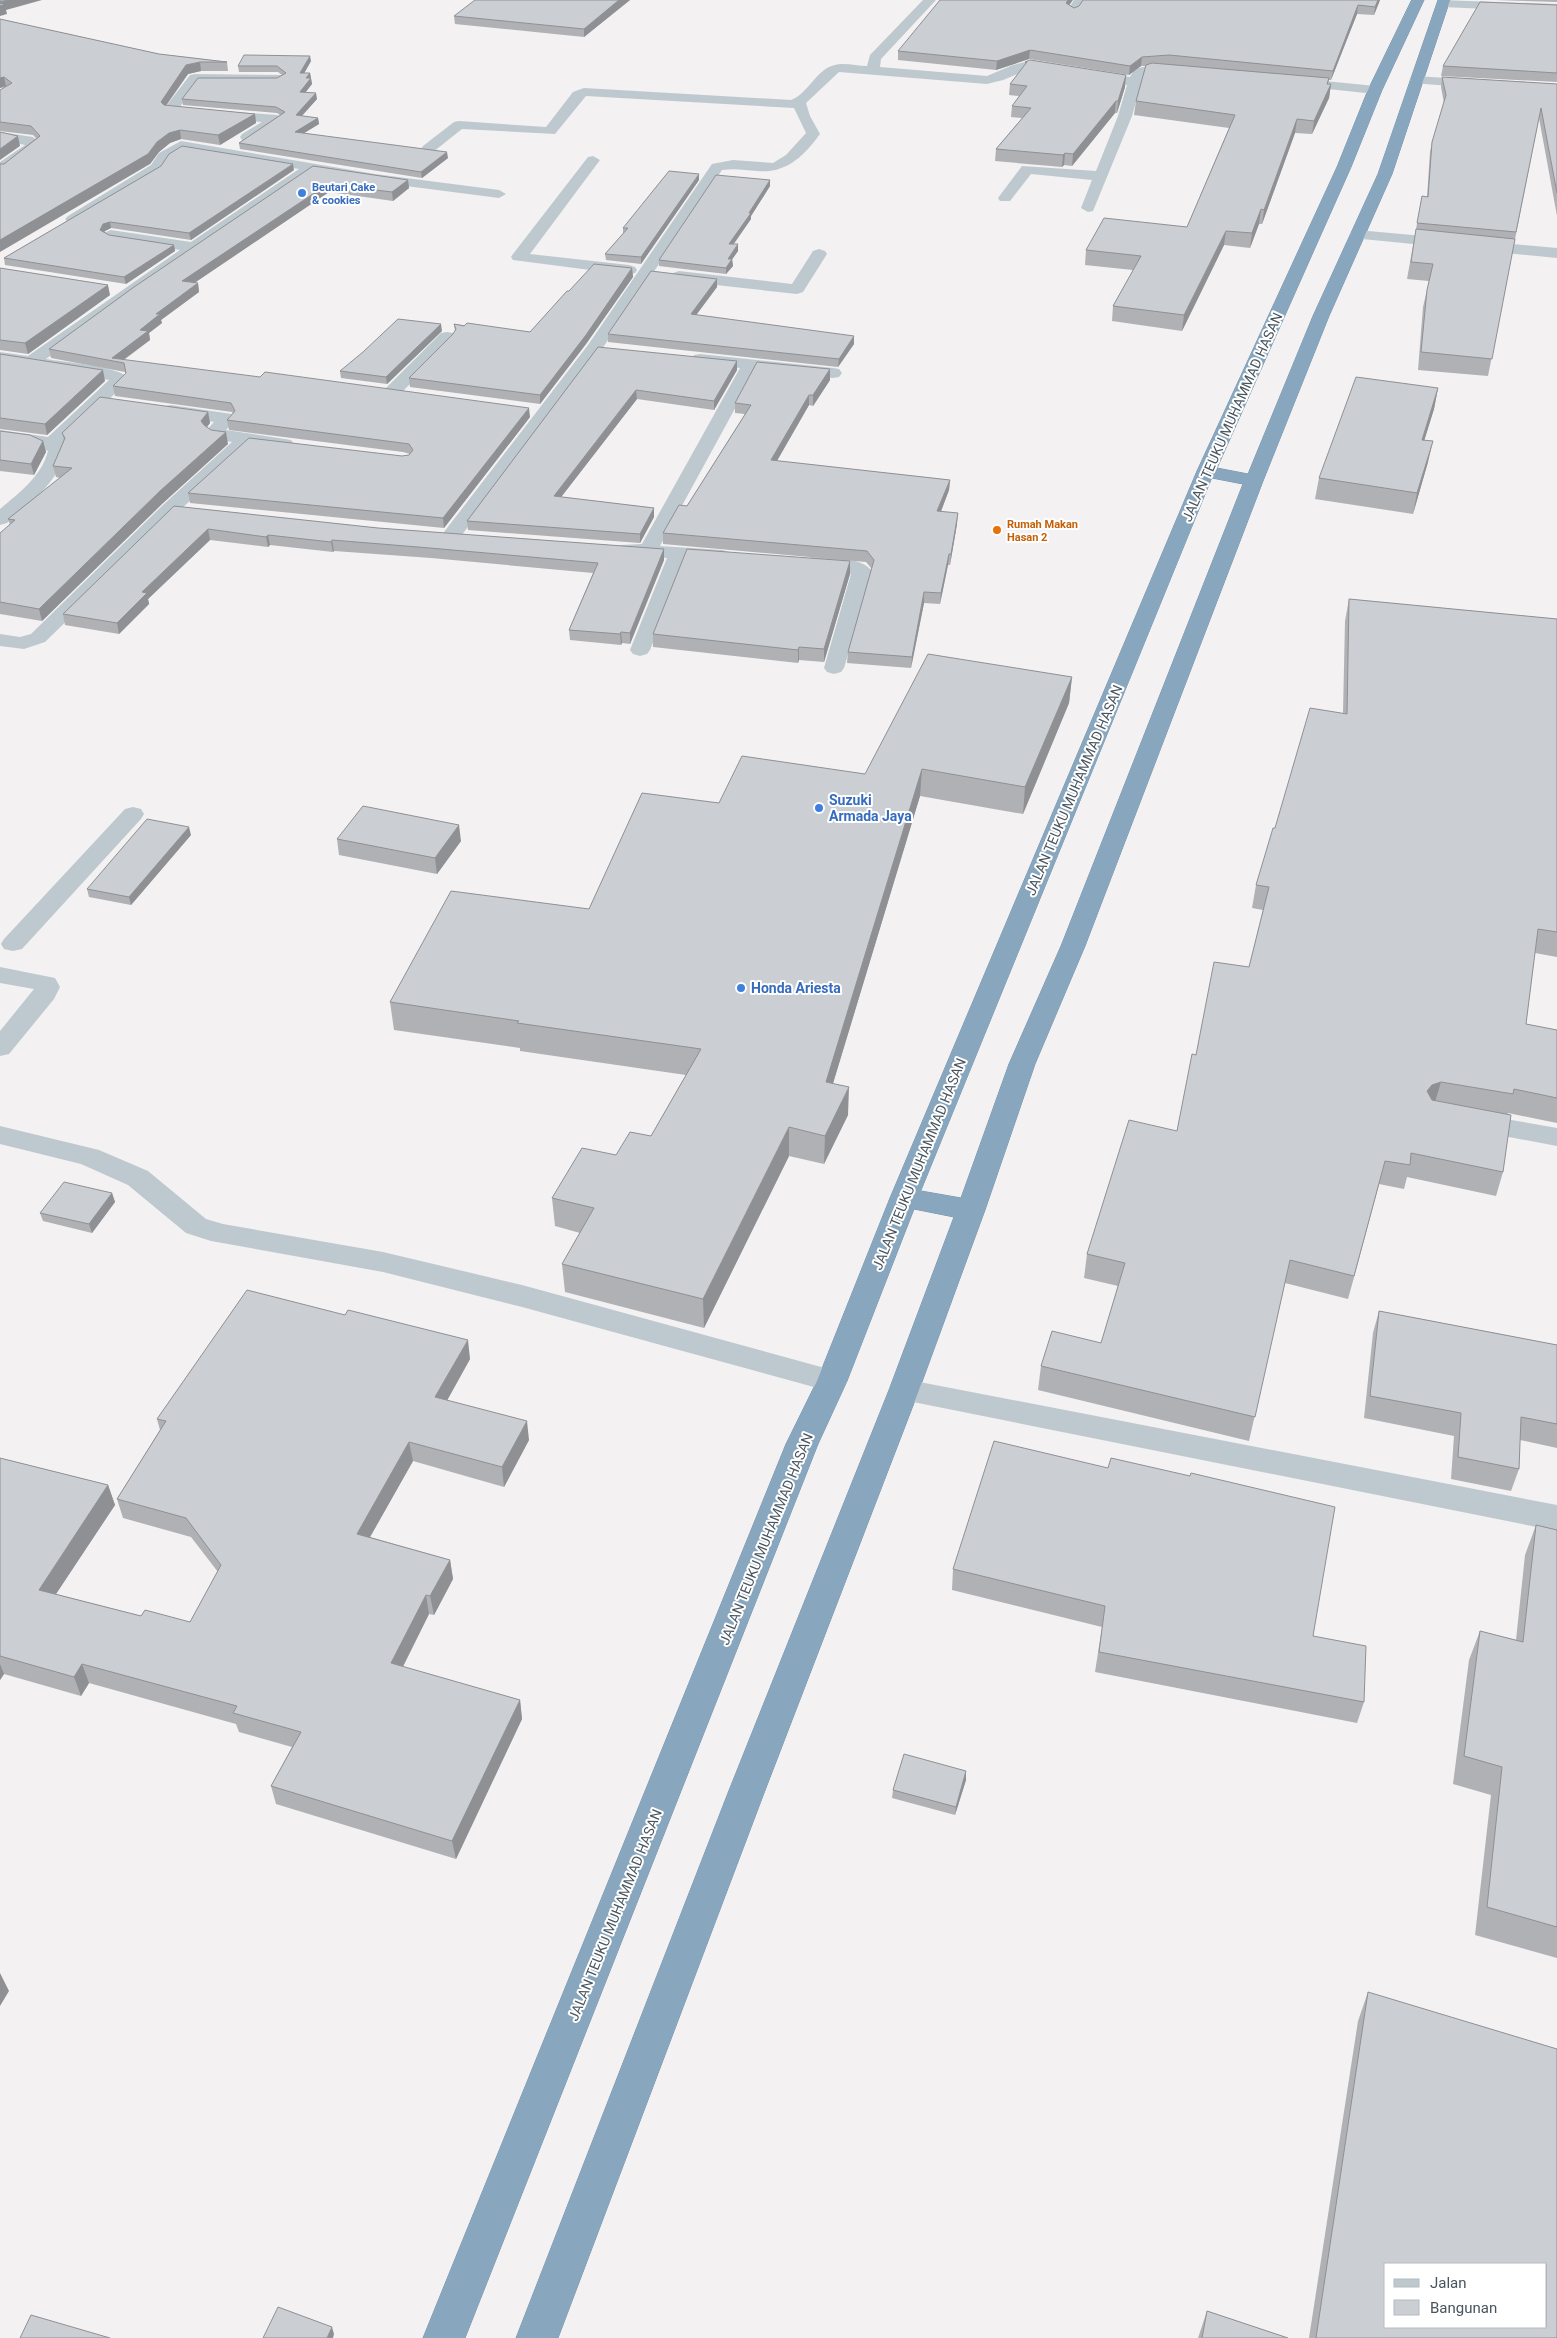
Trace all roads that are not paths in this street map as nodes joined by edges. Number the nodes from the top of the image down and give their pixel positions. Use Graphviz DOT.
graph roads {
  1 [pos="930,0"];
  2 [pos="1080,0"];
  3 [pos="1435,1"];
  4 [pos="1557,8"];
  5 [pos="1073,11"];
  6 [pos="1161,70"];
  7 [pos="874,71"];
  8 [pos="278,78"];
  9 [pos="1277,80"];
  10 [pos="1416,80"];
  11 [pos="1134,82"];
  12 [pos="1491,85"];
  13 [pos="1375,90"];
  14 [pos="799,102"];
  15 [pos="0,136"];
  16 [pos="428,149"];
  17 [pos="222,152"];
  18 [pos="593,160"];
  19 [pos="312,167"];
  20 [pos="0,169"];
  21 [pos="1100,176"];
  22 [pos="499,194"];
  23 [pos="1005,198"];
  24 [pos="1088,208"];
  25 [pos="59,227"];
  26 [pos="111,235"];
  27 [pos="1357,235"];
  28 [pos="194,246"];
  29 [pos="1557,253"];
  30 [pos="819,254"];
  31 [pos="645,272"];
  32 [pos="110,288"];
  33 [pos="128,291"];
  34 [pos="447,337"];
  35 [pos="594,348"];
  36 [pos="613,350"];
  37 [pos="0,357"];
  38 [pos="682,357"];
  39 [pos="31,362"];
  40 [pos="751,364"];
  41 [pos="833,372"];
  42 [pos="412,395"];
  43 [pos="98,400"];
  44 [pos="117,403"];
  45 [pos="156,408"];
  46 [pos="526,410"];
  47 [pos="546,412"];
  48 [pos="0,434"];
  49 [pos="246,439"];
  50 [pos="50,444"];
  51 [pos="305,446"];
  52 [pos="1206,471"];
  53 [pos="1254,480"];
  54 [pos="170,508"];
  55 [pos="199,511"];
  56 [pos="0,519"];
  57 [pos="451,536"];
  58 [pos="610,548"];
  59 [pos="648,550"];
  60 [pos="679,553"];
  61 [pos="737,558"];
  62 [pos="795,562"];
  63 [pos="0,640"];
  64 [pos="640,650"];
  65 [pos="834,668"];
  66 [pos="133,814"];
  67 [pos="4,948"];
  68 [pos="0,974"];
  69 [pos="0,1048"];
  70 [pos="1445,1118"];
  71 [pos="0,1135"];
  72 [pos="1557,1137"];
  73 [pos="904,1198"];
  74 [pos="972,1210"];
  75 [pos="832,1381"];
  76 [pos="904,1390"];
  77 [pos="1557,1518"];
  78 [pos="444,2338"];
  79 [pos="537,2338"];
  1 -- 7 [label="street"];
  2 -- 5 [label="street"];
  3 -- 4 [label="street"];
  3 -- 10 [label="highway"];
  3 -- 13 [label="highway, JALAN TEUKU MUHAMMAD HASAN"];
  6 -- 11 [label="street"];
  7 -- 11 [label="street"];
  7 -- 14 [label="street"];
  8 -- 17 [label="street"];
  9 -- 13 [label="street"];
  10 -- 12 [label="street"];
  10 -- 27 [label="highway"];
  11 -- 21 [label="street"];
  13 -- 52 [label="highway, JALAN TEUKU MUHAMMAD HASAN"];
  14 -- 16 [label="street"];
  14 -- 31 [label="street"];
  15 -- 20 [label="street"];
  17 -- 19 [label="street"];
  17 -- 25 [label="street"];
  18 -- 31 [label="street"];
  19 -- 22 [label="street"];
  19 -- 28 [label="street"];
  21 -- 23 [label="street"];
  21 -- 24 [label="street"];
  26 -- 28 [label="street"];
  27 -- 29 [label="street"];
  27 -- 53 [label="highway"];
  28 -- 33 [label="street"];
  30 -- 31 [label="street"];
  31 -- 35 [label="street"];
  32 -- 33 [label="street"];
  33 -- 39 [label="street"];
  34 -- 42 [label="street"];
  35 -- 36 [label="street"];
  35 -- 47 [label="street"];
  37 -- 39 [label="street"];
  38 -- 40 [label="street"];
  39 -- 43 [label="street"];
  40 -- 41 [label="street"];
  40 -- 59 [label="street"];
  43 -- 44 [label="street"];
  43 -- 50 [label="street"];
  45 -- 49 [label="street"];
  46 -- 47 [label="street"];
  47 -- 57 [label="street"];
  48 -- 50 [label="street"];
  49 -- 51 [label="street"];
  49 -- 54 [label="street"];
  50 -- 56 [label="street"];
  52 -- 53 [label="highway"];
  52 -- 73 [label="highway, JALAN TEUKU MUHAMMAD HASAN"];
  53 -- 74 [label="highway"];
  54 -- 55 [label="street"];
  54 -- 63 [label="street"];
  58 -- 59 [label="street"];
  59 -- 60 [label="street"];
  60 -- 61 [label="street"];
  60 -- 64 [label="street"];
  62 -- 65 [label="street"];
  66 -- 67 [label="street"];
  68 -- 69 [label="street"];
  70 -- 72 [label="street"];
  71 -- 75 [label="street"];
  73 -- 74 [label="highway"];
  73 -- 75 [label="highway, JALAN TEUKU MUHAMMAD HASAN"];
  74 -- 76 [label="highway"];
  75 -- 78 [label="highway, JALAN TEUKU MUHAMMAD HASAN"];
  76 -- 77 [label="street"];
  76 -- 79 [label="highway"];
}
